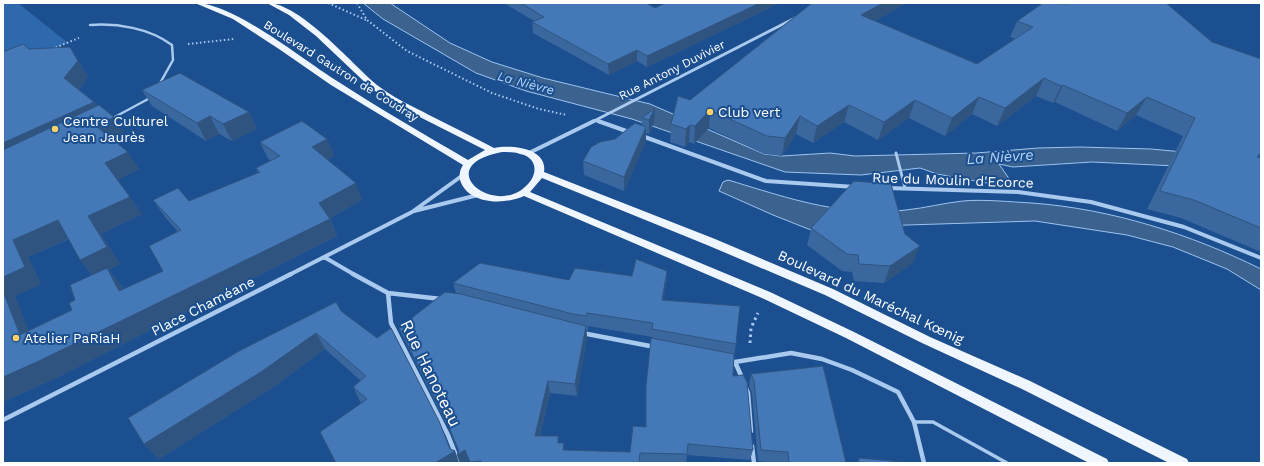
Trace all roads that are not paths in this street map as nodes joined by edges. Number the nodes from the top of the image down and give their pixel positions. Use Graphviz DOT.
graph roads {
  1 [pos="198,3"];
  2 [pos="270,3"];
  3 [pos="804,13"];
  4 [pos="90,25"];
  5 [pos="155,91"];
  6 [pos="151,98"];
  7 [pos="110,120"];
  8 [pos="596,120"];
  9 [pos="633,133"];
  10 [pos="640,135"];
  11 [pos="492,150"];
  12 [pos="529,153"];
  13 [pos="896,153"];
  14 [pos="468,164"];
  15 [pos="464,174"];
  16 [pos="540,174"];
  17 [pos="860,187"];
  18 [pos="882,188"];
  19 [pos="905,188"];
  20 [pos="523,192"];
  21 [pos="478,194"];
  22 [pos="412,212"];
  23 [pos="324,257"];
  24 [pos="1261,258"];
  25 [pos="388,294"];
  26 [pos="445,299"];
  27 [pos="573,331"];
  28 [pos="658,347"];
  29 [pos="720,359"];
  30 [pos="735,362"];
  31 [pos="3,420"];
  32 [pos="914,422"];
  33 [pos="459,463"];
  34 [pos="754,463"];
  35 [pos="924,463"];
  36 [pos="1007,463"];
  37 [pos="1102,463"];
  38 [pos="1182,463"];
  1 -- 14 [label="main road, Boulevard Gautron de Coudray"];
  2 -- 11 [label="main road, Boulevard Gautron de Coudray"];
  3 -- 8 [label="street, Rue Antony Duvivier"];
  4 -- 5 [label="lane"];
  6 -- 7 [label="lane"];
  8 -- 9 [label="street"];
  8 -- 12 [label="street, Rue Antony Duvivier"];
  10 -- 17 [label="street, Rue du Moulin d'Ecorce"];
  11 -- 12 [label="main road"];
  11 -- 14 [label="main road"];
  12 -- 16 [label="main road"];
  13 -- 19 [label="lane"];
  14 -- 15 [label="main road"];
  15 -- 21 [label="main road"];
  15 -- 22 [label="street, Place Chaméane"];
  16 -- 20 [label="main road"];
  16 -- 38 [label="main road, Boulevard du Maréchal Kœnig"];
  18 -- 19 [label="street, Rue du Moulin d'Ecorce"];
  19 -- 24 [label="street, Rue du Moulin d'Ecorce"];
  20 -- 21 [label="main road"];
  20 -- 37 [label="main road"];
  21 -- 22 [label="street, Place Chaméane"];
  22 -- 23 [label="street, Place Chaméane"];
  23 -- 25 [label="street"];
  23 -- 31 [label="street, Place Chaméane"];
  25 -- 26 [label="street"];
  25 -- 33 [label="street, Rue Hanoteau"];
  27 -- 28 [label="street"];
  29 -- 30 [label="street"];
  30 -- 32 [label="street"];
  30 -- 34 [label="street"];
  32 -- 35 [label="street"];
  32 -- 36 [label="lane"];
}
